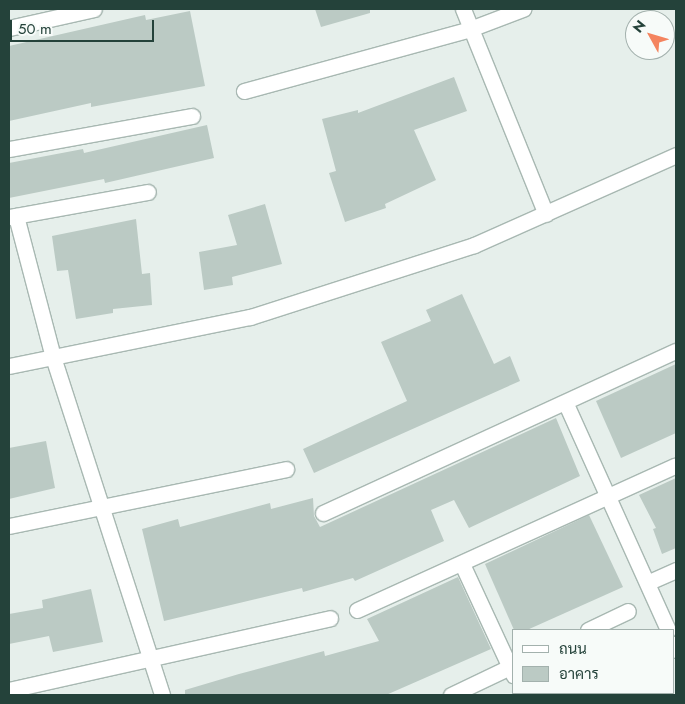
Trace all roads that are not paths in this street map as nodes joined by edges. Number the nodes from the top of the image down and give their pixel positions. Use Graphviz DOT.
graph roads {
  1 [pos="94,9"];
  2 [pos="463,9"];
  3 [pos="523,9"];
  4 [pos="9,28"];
  5 [pos="470,28"];
  6 [pos="244,90"];
  7 [pos="192,116"];
  8 [pos="9,149"];
  9 [pos="676,155"];
  10 [pos="148,192"];
  11 [pos="546,214"];
  12 [pos="12,216"];
  13 [pos="676,351"];
  14 [pos="52,358"];
  15 [pos="9,366"];
  16 [pos="566,404"];
  17 [pos="676,465"];
  18 [pos="286,469"];
  19 [pos="610,496"];
  20 [pos="100,508"];
  21 [pos="323,513"];
  22 [pos="9,526"];
  23 [pos="462,564"];
  24 [pos="676,570"];
  25 [pos="649,582"];
  26 [pos="357,610"];
  27 [pos="628,611"];
  28 [pos="330,618"];
  29 [pos="590,629"];
  30 [pos="668,629"];
  31 [pos="151,657"];
  32 [pos="512,669"];
  33 [pos="9,690"];
  34 [pos="162,695"];
  35 [pos="451,695"];
  1 -- 4 [label="street"];
  2 -- 5 [label="street"];
  3 -- 5 [label="street"];
  5 -- 6 [label="street"];
  5 -- 11 [label="street"];
  7 -- 8 [label="street"];
  9 -- 11 [label="street"];
  10 -- 12 [label="street"];
  11 -- 14 [label="street"];
  12 -- 14 [label="street"];
  13 -- 16 [label="street"];
  14 -- 15 [label="street"];
  14 -- 20 [label="street"];
  16 -- 19 [label="street"];
  16 -- 21 [label="street"];
  17 -- 19 [label="street"];
  18 -- 20 [label="street"];
  19 -- 23 [label="street"];
  19 -- 25 [label="street"];
  20 -- 22 [label="street"];
  20 -- 31 [label="street"];
  23 -- 26 [label="street"];
  23 -- 32 [label="street"];
  24 -- 25 [label="street"];
  25 -- 30 [label="street"];
  27 -- 29 [label="street"];
  28 -- 31 [label="street"];
  31 -- 33 [label="street"];
  31 -- 34 [label="street"];
  32 -- 35 [label="street"];
}
